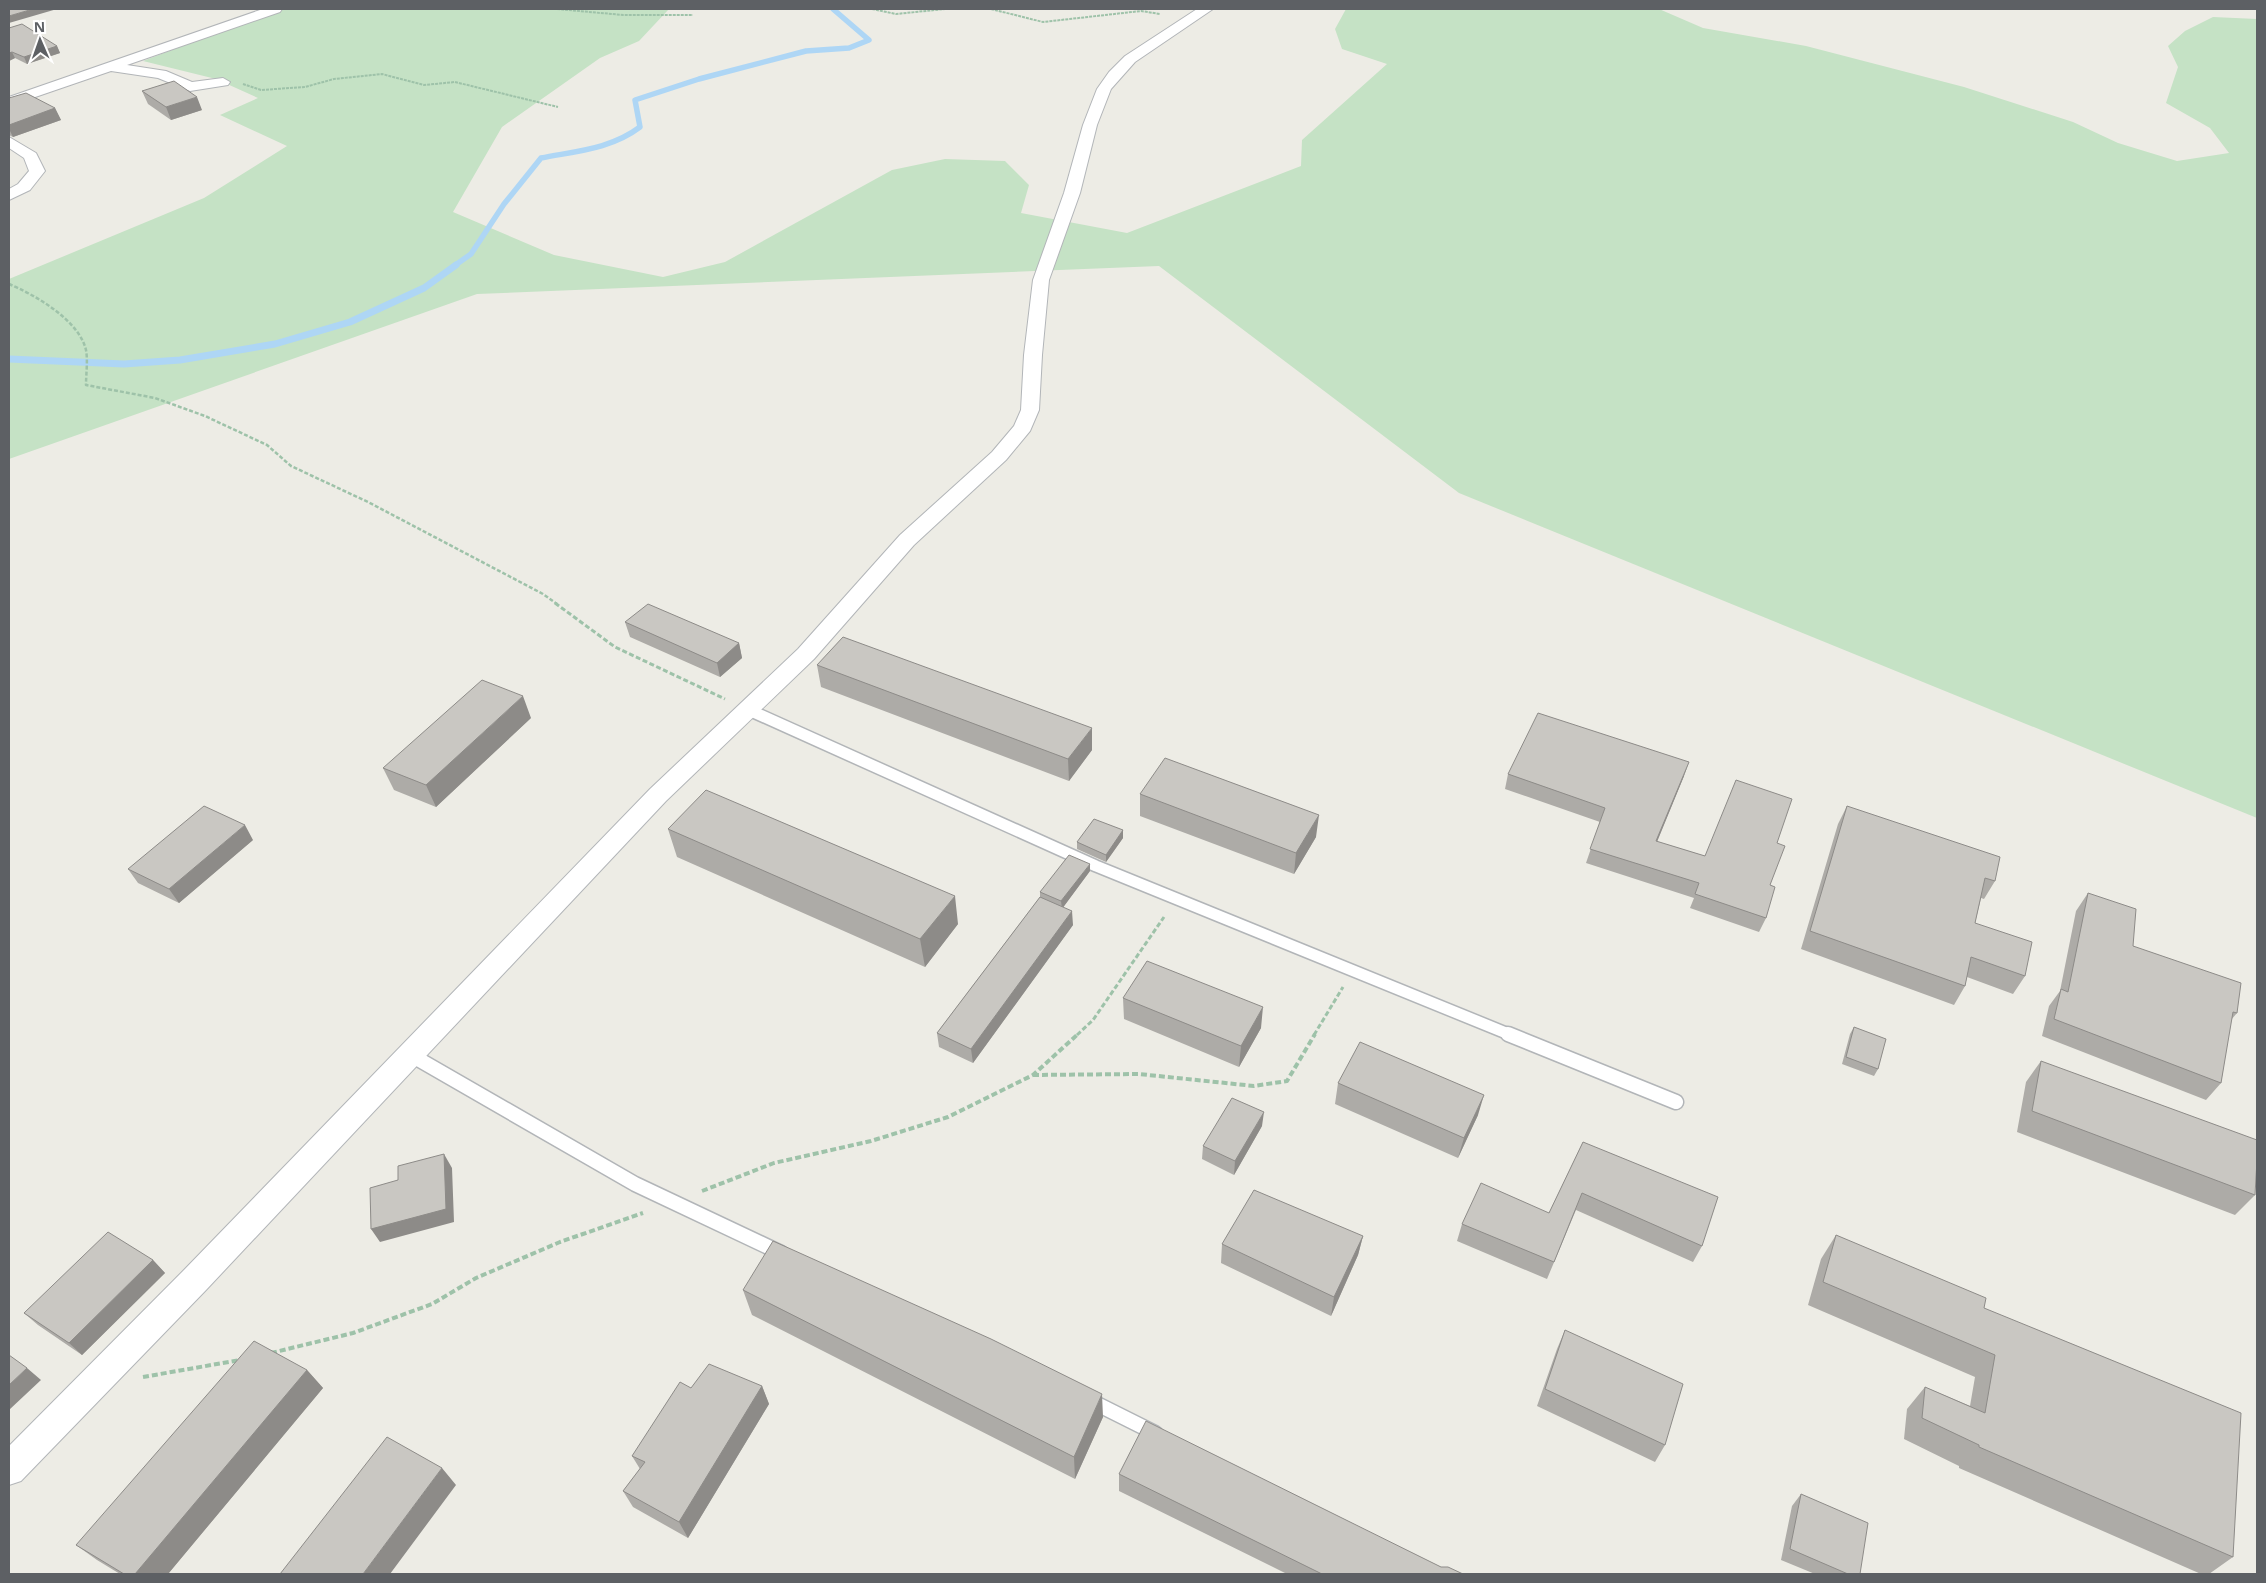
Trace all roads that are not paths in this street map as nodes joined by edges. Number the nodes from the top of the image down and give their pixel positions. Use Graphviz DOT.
graph roads {
  1 [pos="275,9"];
  2 [pos="1198,14"];
  3 [pos="111,68"];
  4 [pos="223,82"];
  5 [pos="9,102"];
  6 [pos="9,141"];
  7 [pos="9,195"];
  8 [pos="748,710"];
  9 [pos="410,1055"];
  10 [pos="1676,1102"];
  11 [pos="790,1257"];
  12 [pos="1075,1393"];
  13 [pos="1164,1437"];
  14 [pos="9,1469"];
  1 -- 3 [label="street"];
  2 -- 8 [label="street"];
  3 -- 4 [label="street"];
  3 -- 5 [label="street"];
  6 -- 7 [label="street"];
  8 -- 9 [label="street"];
  8 -- 10 [label="lane"];
  9 -- 11 [label="lane"];
  9 -- 14 [label="street"];
  12 -- 13 [label="lane"];
}
